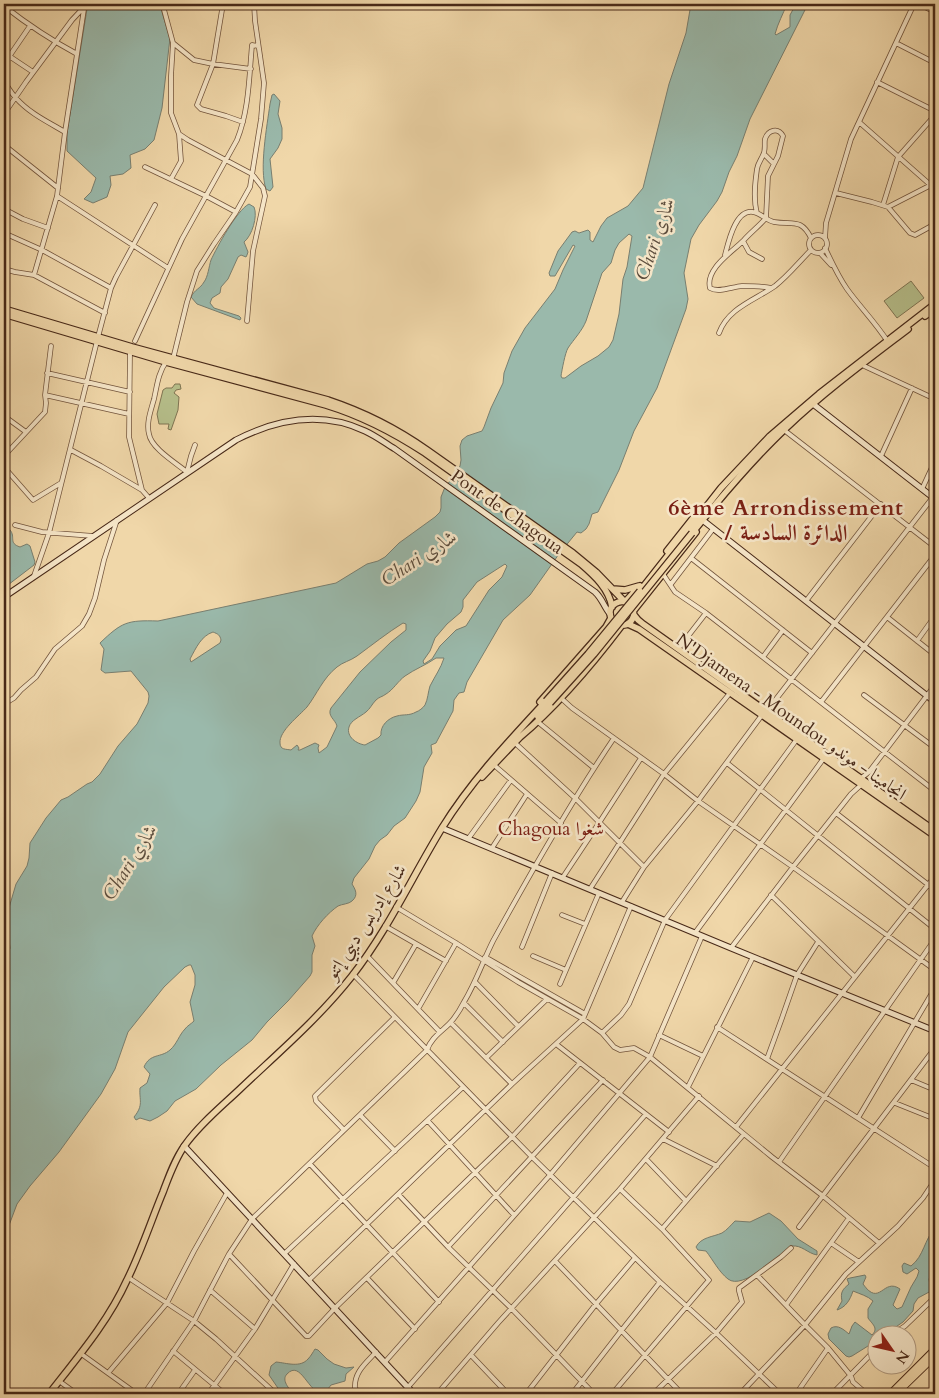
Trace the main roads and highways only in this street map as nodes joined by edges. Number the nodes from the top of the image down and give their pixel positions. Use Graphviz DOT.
graph roads {
  1 [pos="935,306"];
  2 [pos="4,309"];
  3 [pos="4,314"];
  4 [pos="97,339"];
  5 [pos="888,342"];
  6 [pos="448,467"];
  7 [pos="721,488"];
  8 [pos="722,496"];
  9 [pos="690,532"];
  10 [pos="572,555"];
  11 [pos="641,584"];
  12 [pos="613,589"];
  13 [pos="625,601"];
  14 [pos="612,608"];
  15 [pos="634,612"];
  16 [pos="610,616"];
  17 [pos="625,625"];
  18 [pos="764,713"];
  19 [pos="516,739"];
  20 [pos="861,782"];
  21 [pos="473,785"];
  22 [pos="935,831"];
  23 [pos="935,836"];
  24 [pos="935,1349"];
  25 [pos="935,1356"];
  26 [pos="49,1394"];
  27 [pos="892,1394"];
  1 -- 5 [label="main road"];
  2 -- 4 [label="main road"];
  3 -- 4 [label="main road"];
  4 -- 6 [label="main road"];
  4 -- 6 [label="main road"];
  5 -- 7 [label="main road"];
  5 -- 8 [label="main road"];
  6 -- 10 [label="main road"];
  7 -- 9 [label="main road"];
  7 -- 11 [label="main road"];
  8 -- 9 [label="main road"];
  8 -- 15 [label="main road"];
  9 -- 19 [label="main road, شارع إدريس ديبي إتنو, bridge"];
  10 -- 12 [label="main road"];
  10 -- 14 [label="main road"];
  11 -- 12 [label="main road"];
  11 -- 13 [label="main road"];
  12 -- 13 [label="main road"];
  13 -- 14 [label="main road"];
  13 -- 15 [label="main road"];
  14 -- 16 [label="main road"];
  15 -- 17 [label="main road"];
  15 -- 18 [label="main road, N'Djamena - Moundou انجامينا - موندو"];
  16 -- 17 [label="main road"];
  16 -- 19 [label="main road"];
  17 -- 18 [label="main road, N'Djamena - Moundou انجامينا - موندو"];
  17 -- 19 [label="main road"];
  18 -- 20 [label="main road, N'Djamena - Moundou انجامينا - موندو"];
  18 -- 20 [label="main road, N'Djamena - Moundou انجامينا - موندو"];
  19 -- 21 [label="main road, شارع إدريس ديبي إتنو"];
  19 -- 21 [label="main road, شارع إدريس ديبي إتنو"];
  20 -- 22 [label="main road, N'Djamena - Moundou انجامينا - موندو"];
  20 -- 23 [label="main road, N'Djamena - Moundou انجامينا - موندو"];
  21 -- 26 [label="main road, شارع إدريس ديبي إتنو"];
  24 -- 27 [label="highway"];
  25 -- 27 [label="highway"];
}
